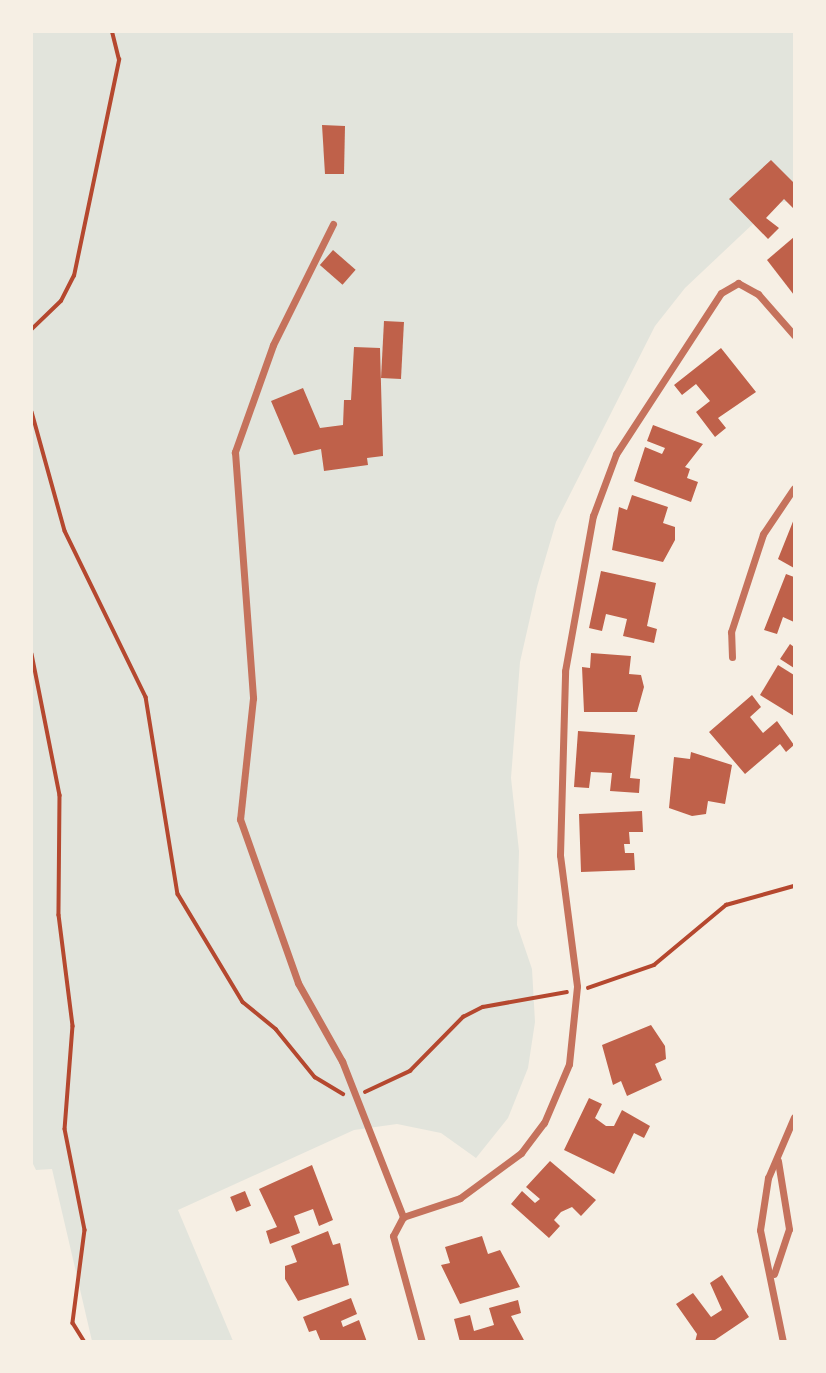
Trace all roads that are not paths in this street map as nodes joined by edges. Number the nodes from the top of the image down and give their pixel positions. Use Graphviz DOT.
graph roads {
  1 [pos="333,224"];
  2 [pos="794,335"];
  3 [pos="794,488"];
  4 [pos="732,657"];
  5 [pos="794,1117"];
  6 [pos="778,1161"];
  7 [pos="403,1217"];
  8 [pos="774,1275"];
  9 [pos="422,1342"];
  10 [pos="783,1342"];
  1 -- 7 [label="street"];
  2 -- 7 [label="street"];
  3 -- 4 [label="street"];
  5 -- 6 [label="street"];
  6 -- 8 [label="street"];
  6 -- 8 [label="street"];
  7 -- 9 [label="street"];
  8 -- 10 [label="street"];
}
